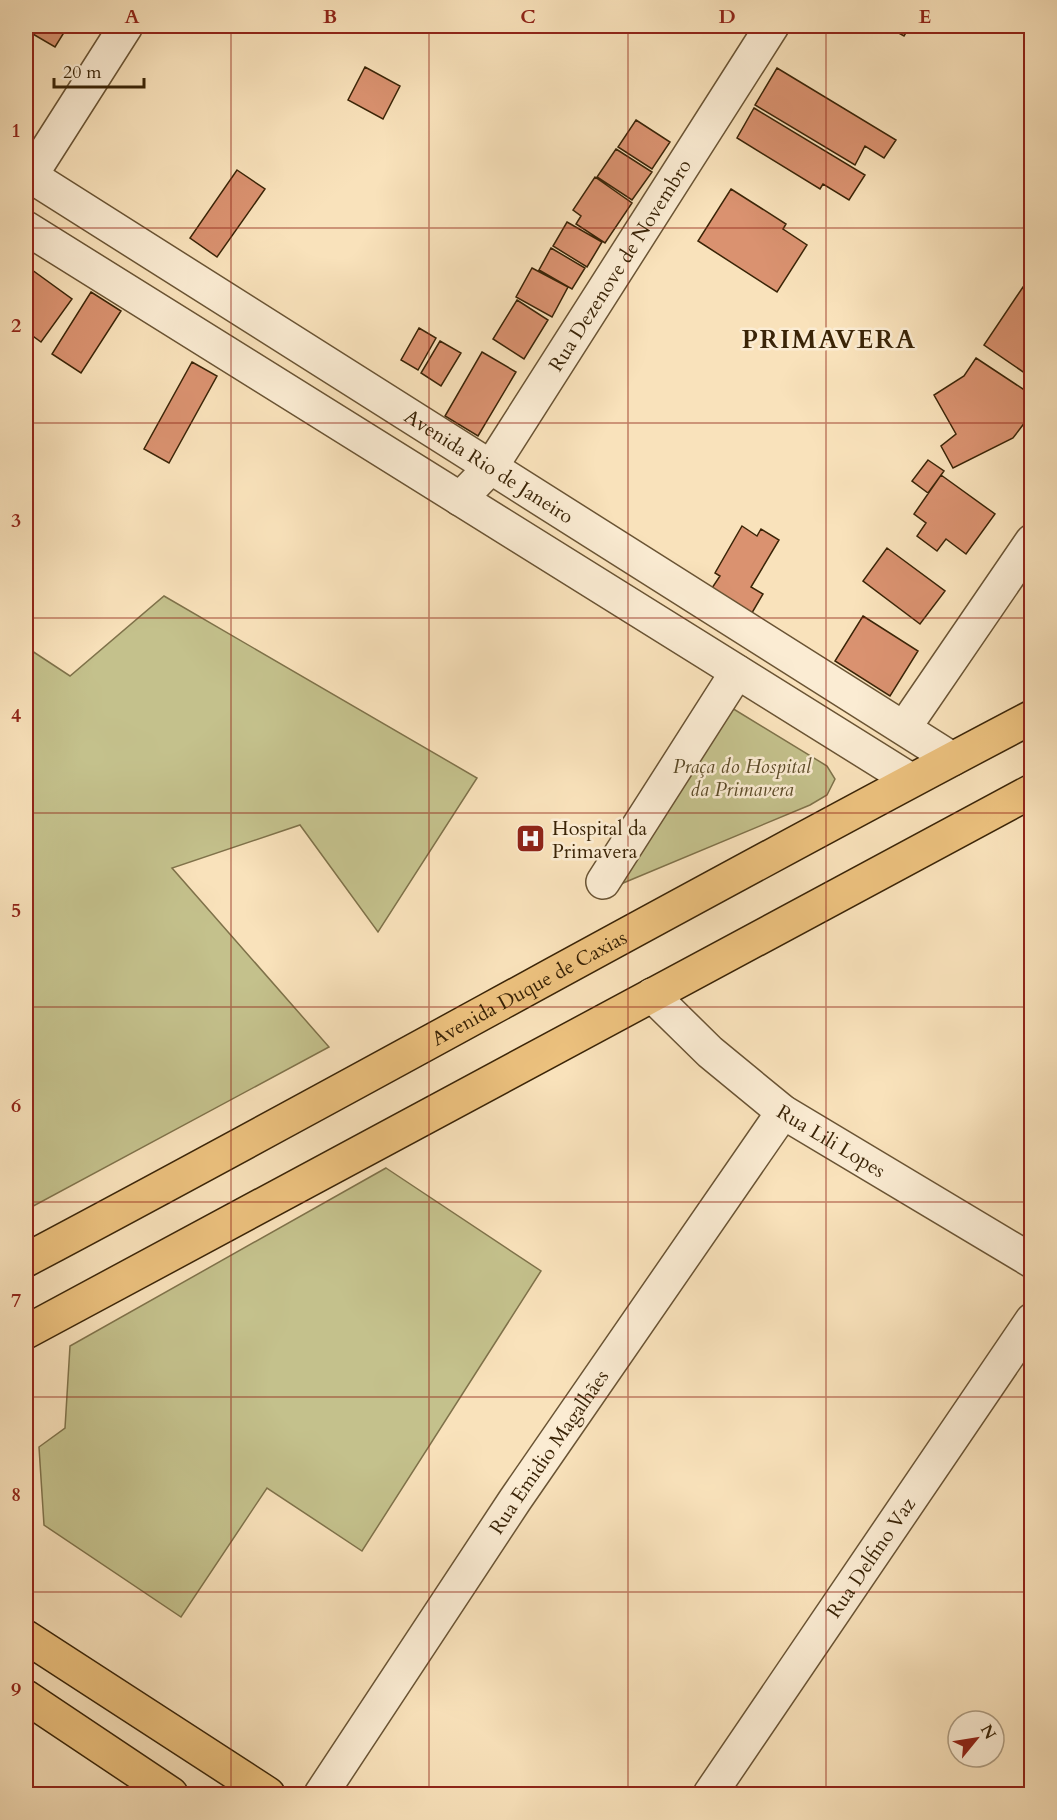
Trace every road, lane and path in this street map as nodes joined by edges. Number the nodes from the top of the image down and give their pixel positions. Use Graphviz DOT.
graph roads {
  1 [pos="126,26"];
  2 [pos="772,26"];
  3 [pos="27,177"];
  4 [pos="26,228"];
  5 [pos="491,467"];
  6 [pos="459,499"];
  7 [pos="1032,541"];
  8 [pos="736,672"];
  9 [pos="1032,717"];
  10 [pos="904,728"];
  11 [pos="952,759"];
  12 [pos="909,780"];
  13 [pos="1032,791"];
  14 [pos="603,882"];
  15 [pos="652,995"];
  16 [pos="783,1112"];
  17 [pos="26,1260"];
  18 [pos="1032,1261"];
  19 [pos="1032,1320"];
  20 [pos="26,1332"];
  21 [pos="26,1637"];
  22 [pos="26,1697"];
  23 [pos="171,1794"];
  24 [pos="268,1794"];
  25 [pos="321,1794"];
  26 [pos="710,1794"];
  1 -- 3 [label="street"];
  2 -- 5 [label="street, Rua Dezenove de Novembro"];
  3 -- 5 [label="street, Avenida Rio de Janeiro"];
  4 -- 6 [label="street"];
  5 -- 6 [label="street, Rua Dezenove de Novembro"];
  5 -- 10 [label="street, Avenida Rio de Janeiro"];
  6 -- 8 [label="street"];
  7 -- 10 [label="street"];
  8 -- 12 [label="street"];
  8 -- 14 [label="street"];
  9 -- 11 [label="main road, Avenida Duque de Caxias"];
  10 -- 11 [label="street, Avenida Rio de Janeiro"];
  11 -- 12 [label="main road, Avenida Duque de Caxias"];
  12 -- 17 [label="main road, Avenida Duque de Caxias"];
  13 -- 15 [label="main road"];
  15 -- 16 [label="street, Rua Lili Lopes"];
  15 -- 20 [label="main road"];
  16 -- 18 [label="street, Rua Lili Lopes"];
  16 -- 25 [label="street, Rua Emidio Magalhães"];
  19 -- 26 [label="street, Rua Delfino Vaz"];
  21 -- 24 [label="main road"];
  22 -- 23 [label="main road"];
}
